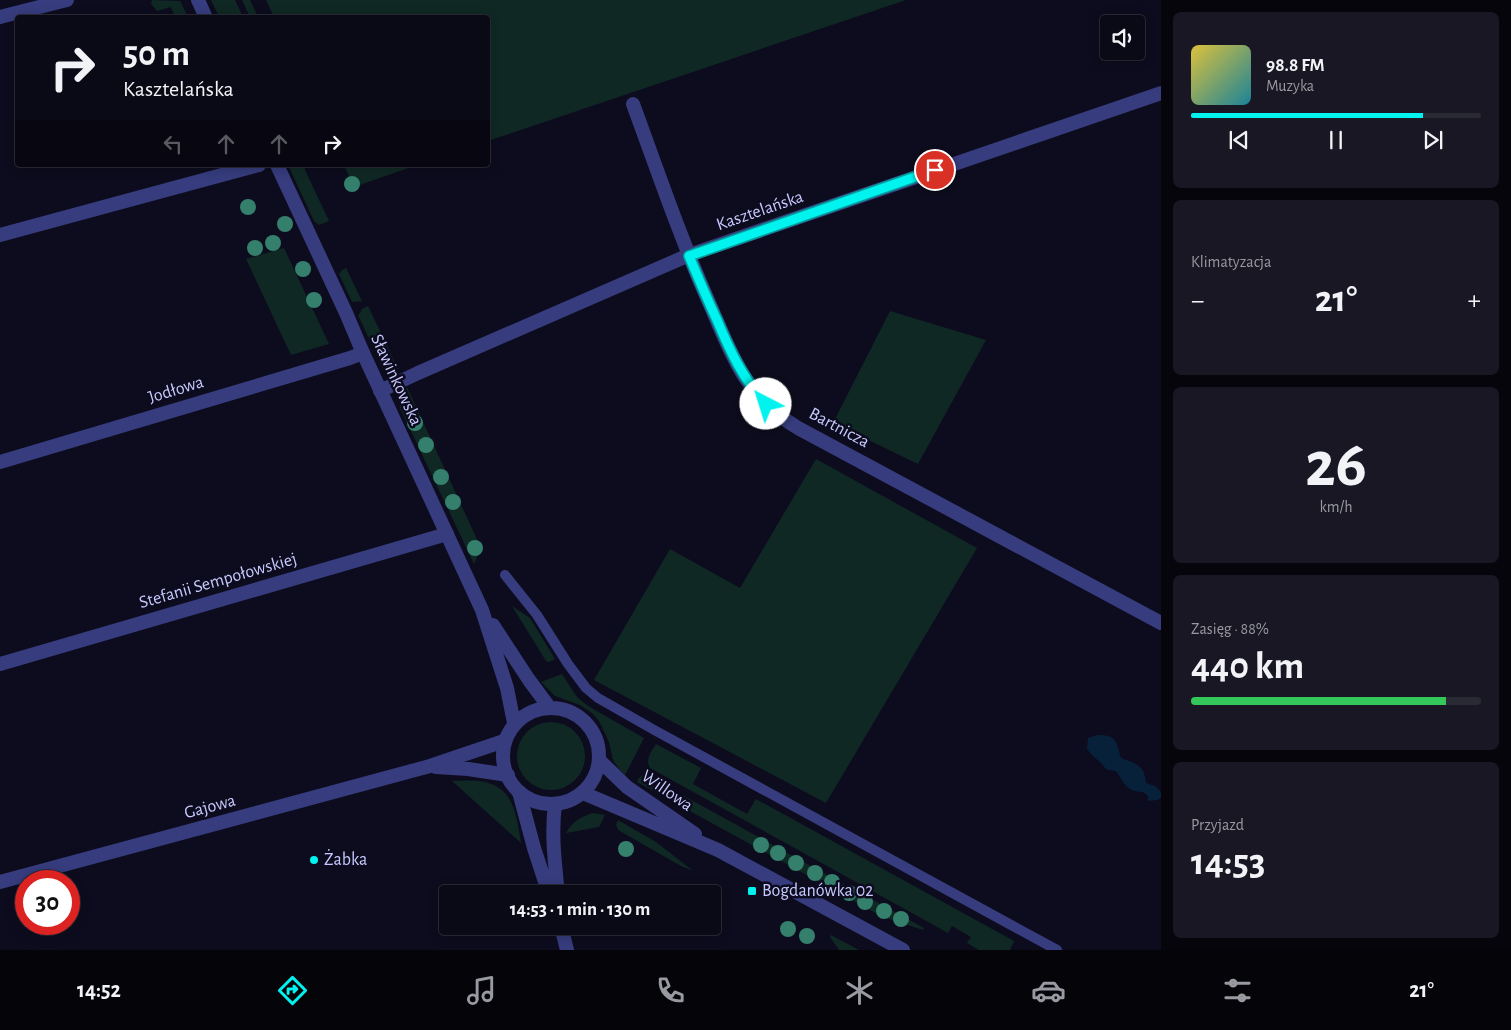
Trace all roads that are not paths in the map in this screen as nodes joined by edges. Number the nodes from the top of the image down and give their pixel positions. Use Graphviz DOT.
graph roads {
  1 [pos="67,0"];
  2 [pos="198,0"];
  3 [pos="205,15"];
  4 [pos="0,17"];
  5 [pos="1161,93"];
  6 [pos="633,104"];
  7 [pos="252,167"];
  8 [pos="278,167"];
  9 [pos="0,235"];
  10 [pos="689,256"];
  11 [pos="362,353"];
  12 [pos="380,391"];
  13 [pos="0,462"];
  14 [pos="447,534"];
  15 [pos="505,575"];
  16 [pos="482,610"];
  17 [pos="1161,623"];
  18 [pos="0,664"];
  19 [pos="549,707"];
  20 [pos="514,724"];
  21 [pos="504,740"];
  22 [pos="599,760"];
  23 [pos="430,766"];
  24 [pos="508,775"];
  25 [pos="519,792"];
  26 [pos="583,793"];
  27 [pos="555,804"];
  28 [pos="718,850"];
  29 [pos="0,882"];
  30 [pos="546,885"];
  31 [pos="557,885"];
  32 [pos="563,935"];
  33 [pos="567,950"];
  34 [pos="903,950"];
  35 [pos="1057,950"];
  1 -- 4 [label="street"];
  2 -- 3 [label="street"];
  5 -- 10 [label="street, Kasztelańska"];
  6 -- 10 [label="street, Bartnicza"];
  7 -- 9 [label="street"];
  8 -- 11 [label="street, Sławinkowska"];
  10 -- 12 [label="street, Kasztelańska"];
  10 -- 17 [label="street, Bartnicza"];
  11 -- 12 [label="street, Sławinkowska"];
  11 -- 13 [label="street, Jodłowa"];
  12 -- 14 [label="street, Sławinkowska"];
  14 -- 16 [label="street, Sławinkowska"];
  14 -- 18 [label="street, Stefanii Sempołowskiej"];
  15 -- 35 [label="lane"];
  16 -- 19 [label="street, Sławinkowska"];
  16 -- 20 [label="street, Sławinkowska"];
  19 -- 20 [label="street"];
  19 -- 22 [label="street"];
  20 -- 21 [label="street"];
  21 -- 23 [label="street, Gajowa"];
  21 -- 24 [label="street"];
  22 -- 26 [label="street"];
  22 -- 28 [label="street, Willowa"];
  23 -- 24 [label="street, Gajowa"];
  23 -- 29 [label="street, Gajowa"];
  24 -- 25 [label="street"];
  25 -- 27 [label="street"];
  25 -- 30 [label="street"];
  26 -- 27 [label="street"];
  26 -- 28 [label="street, Willowa"];
  27 -- 31 [label="street"];
  28 -- 34 [label="street, Willowa"];
  32 -- 33 [label="street"];
}
